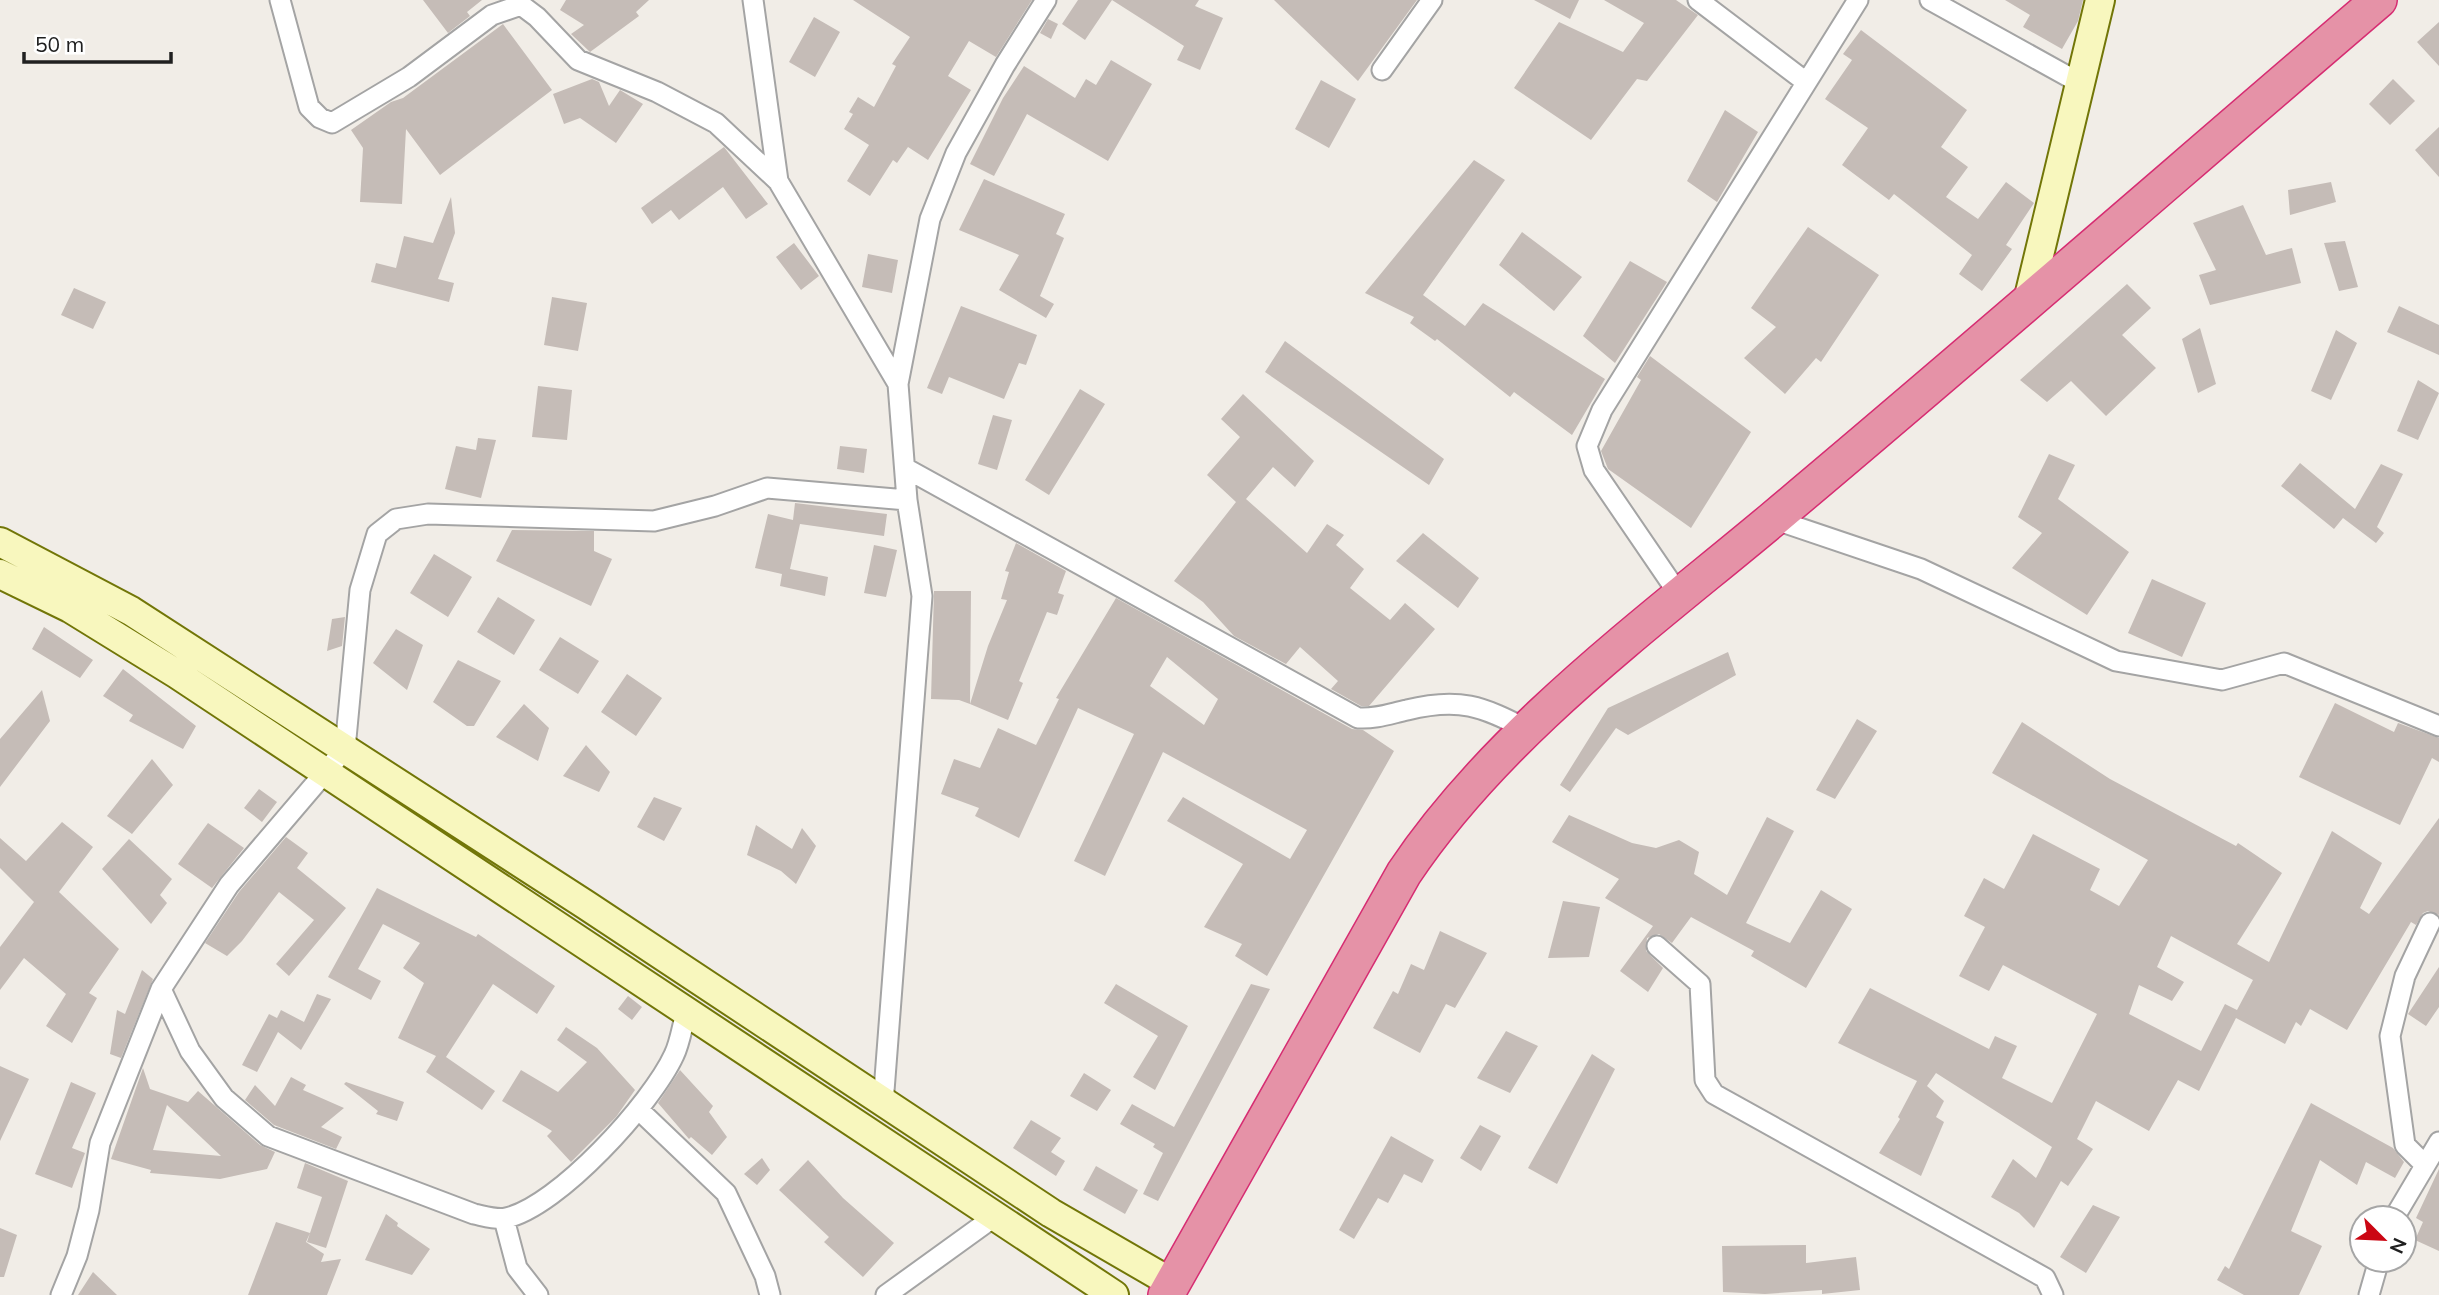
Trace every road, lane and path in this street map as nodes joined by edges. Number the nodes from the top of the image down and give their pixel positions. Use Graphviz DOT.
graph roads {
  1 [pos="280,0"];
  2 [pos="752,0"];
  3 [pos="1046,0"];
  4 [pos="1432,0"];
  5 [pos="1698,0"];
  6 [pos="1858,0"];
  7 [pos="1930,0"];
  8 [pos="2100,0"];
  9 [pos="2379,0"];
  10 [pos="1382,70"];
  11 [pos="1806,82"];
  12 [pos="2078,82"];
  13 [pos="778,181"];
  14 [pos="2028,301"];
  15 [pos="898,384"];
  16 [pos="907,469"];
  17 [pos="907,500"];
  18 [pos="1773,519"];
  19 [pos="0,542"];
  20 [pos="0,574"];
  21 [pos="1680,596"];
  22 [pos="2439,726"];
  23 [pos="1528,730"];
  24 [pos="345,749"];
  25 [pos="326,773"];
  26 [pos="2430,923"];
  27 [pos="1657,946"];
  28 [pos="162,989"];
  29 [pos="686,1013"];
  30 [pos="883,1104"];
  31 [pos="638,1109"];
  32 [pos="2439,1142"];
  33 [pos="2425,1165"];
  34 [pos="2402,1204"];
  35 [pos="995,1217"];
  36 [pos="504,1219"];
  37 [pos="2375,1274"];
  38 [pos="1169,1289"];
  39 [pos="61,1295"];
  40 [pos="538,1295"];
  41 [pos="770,1295"];
  42 [pos="886,1295"];
  43 [pos="1114,1295"];
  44 [pos="2053,1295"];
  45 [pos="2369,1295"];
  1 -- 13 [label="street"];
  2 -- 13 [label="street"];
  3 -- 15 [label="street"];
  4 -- 10 [label="street"];
  5 -- 11 [label="street"];
  6 -- 11 [label="street"];
  7 -- 12 [label="street"];
  8 -- 12 [label="street"];
  9 -- 14 [label="highway"];
  11 -- 21 [label="street"];
  12 -- 14 [label="street"];
  13 -- 15 [label="street"];
  14 -- 18 [label="highway"];
  15 -- 16 [label="street"];
  16 -- 17 [label="street"];
  16 -- 23 [label="street"];
  17 -- 24 [label="street"];
  17 -- 30 [label="street"];
  18 -- 21 [label="highway"];
  18 -- 22 [label="street"];
  19 -- 24 [label="street"];
  20 -- 25 [label="street"];
  21 -- 23 [label="highway"];
  23 -- 38 [label="highway"];
  24 -- 25 [label="street"];
  24 -- 30 [label="street"];
  25 -- 28 [label="street"];
  25 -- 29 [label="street"];
  26 -- 33 [label="street"];
  27 -- 44 [label="street"];
  28 -- 36 [label="street"];
  28 -- 39 [label="street"];
  29 -- 31 [label="street"];
  29 -- 35 [label="street"];
  30 -- 38 [label="street"];
  31 -- 36 [label="street"];
  31 -- 41 [label="street"];
  32 -- 33 [label="street"];
  33 -- 34 [label="street"];
  35 -- 42 [label="street"];
  35 -- 43 [label="street"];
  36 -- 40 [label="street"];
  37 -- 45 [label="street"];
}
